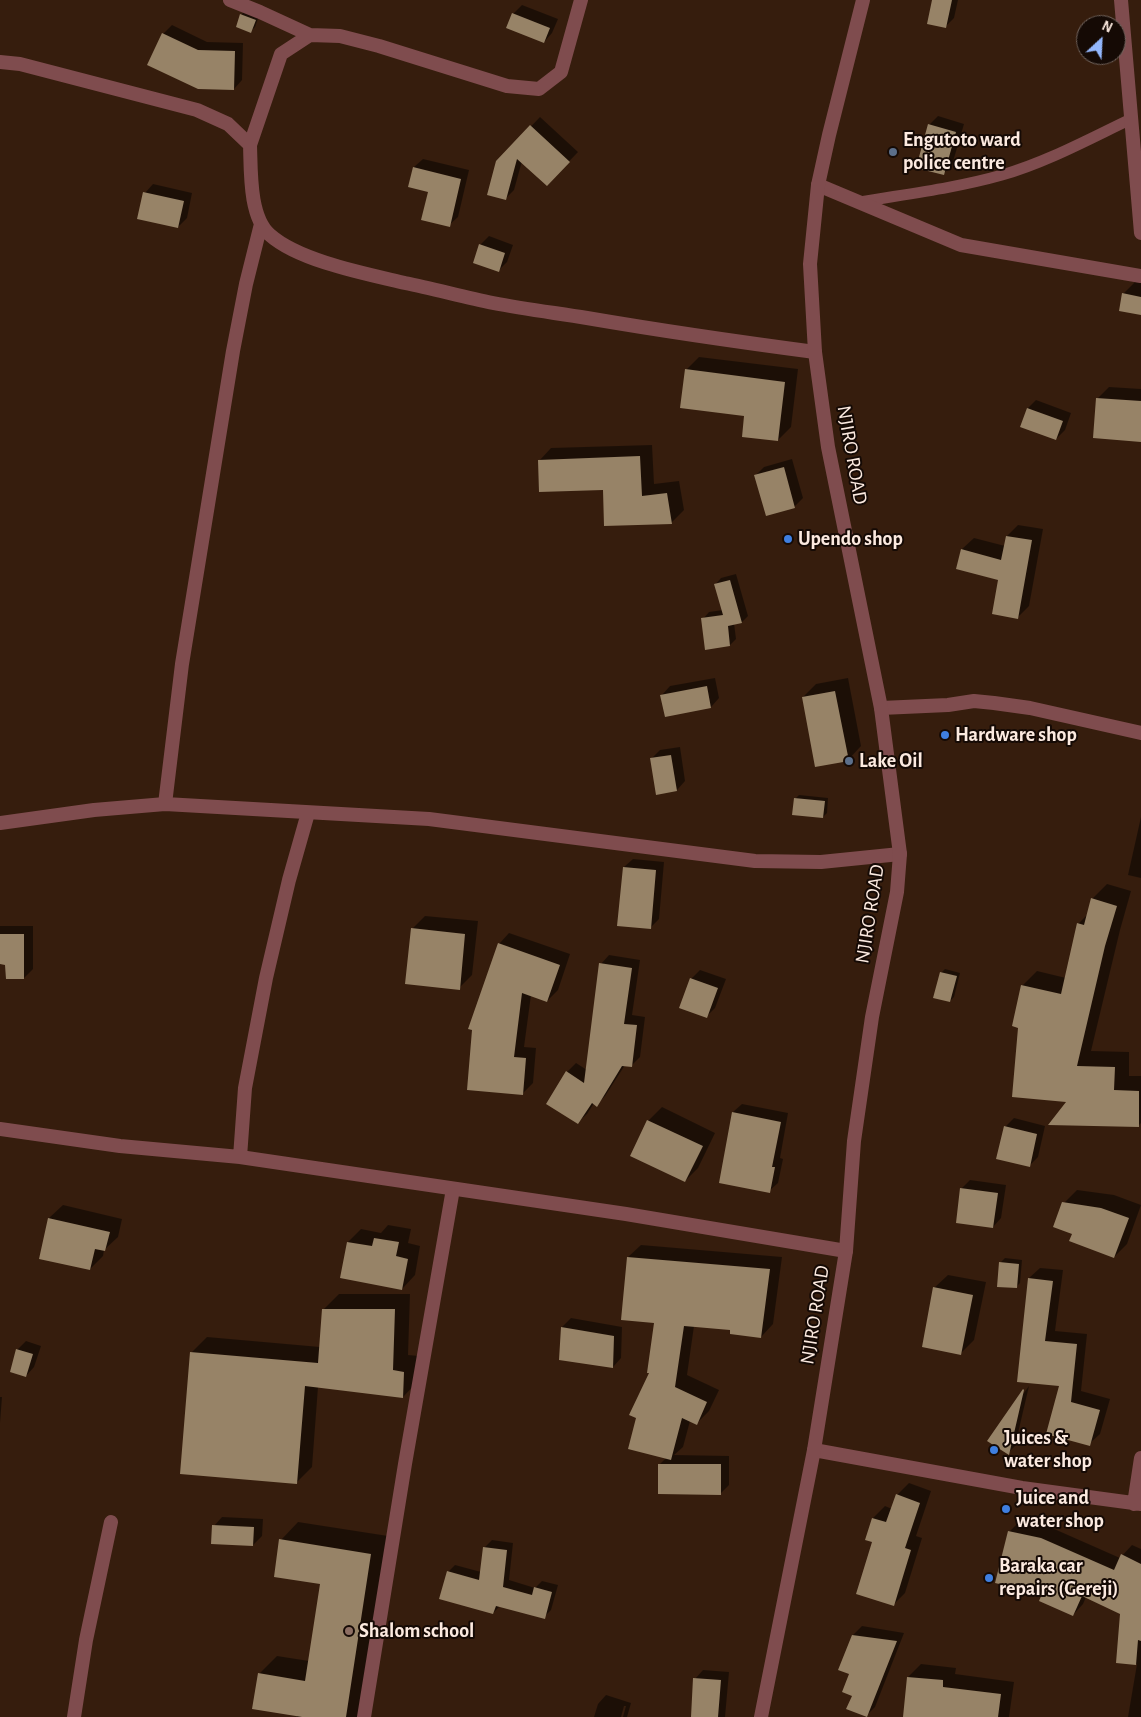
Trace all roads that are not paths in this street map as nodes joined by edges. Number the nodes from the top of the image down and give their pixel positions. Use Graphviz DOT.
graph roads {
  1 [pos="230,0"];
  2 [pos="581,0"];
  3 [pos="863,0"];
  4 [pos="1122,0"];
  5 [pos="310,35"];
  6 [pos="0,62"];
  7 [pos="1132,119"];
  8 [pos="250,145"];
  9 [pos="818,185"];
  10 [pos="860,202"];
  11 [pos="262,224"];
  12 [pos="1141,233"];
  13 [pos="1141,276"];
  14 [pos="815,352"];
  15 [pos="881,708"];
  16 [pos="1141,733"];
  17 [pos="165,804"];
  18 [pos="308,813"];
  19 [pos="0,823"];
  20 [pos="900,854"];
  21 [pos="0,1129"];
  22 [pos="240,1157"];
  23 [pos="453,1189"];
  24 [pos="846,1251"];
  25 [pos="814,1450"];
  26 [pos="1141,1458"];
  27 [pos="1138,1504"];
  28 [pos="111,1522"];
  29 [pos="74,1717"];
  30 [pos="364,1717"];
  31 [pos="761,1717"];
  1 -- 5 [label="street"];
  2 -- 5 [label="street"];
  3 -- 9 [label="street, NJIRO ROAD"];
  4 -- 7 [label="street"];
  5 -- 8 [label="street"];
  6 -- 8 [label="street"];
  7 -- 10 [label="lane"];
  7 -- 12 [label="street"];
  8 -- 11 [label="street"];
  9 -- 10 [label="street"];
  9 -- 14 [label="street, NJIRO ROAD"];
  10 -- 13 [label="street"];
  11 -- 14 [label="street"];
  11 -- 17 [label="street"];
  14 -- 15 [label="street, NJIRO ROAD"];
  15 -- 16 [label="street"];
  15 -- 20 [label="street, NJIRO ROAD"];
  17 -- 18 [label="street"];
  17 -- 19 [label="street"];
  18 -- 20 [label="street"];
  18 -- 22 [label="street"];
  20 -- 24 [label="street, NJIRO ROAD"];
  21 -- 22 [label="street"];
  22 -- 23 [label="street"];
  23 -- 24 [label="street"];
  23 -- 30 [label="street"];
  24 -- 25 [label="street, NJIRO ROAD"];
  25 -- 27 [label="street"];
  25 -- 31 [label="street, NJIRO ROAD"];
  26 -- 27 [label="street"];
  28 -- 29 [label="street"];
}
